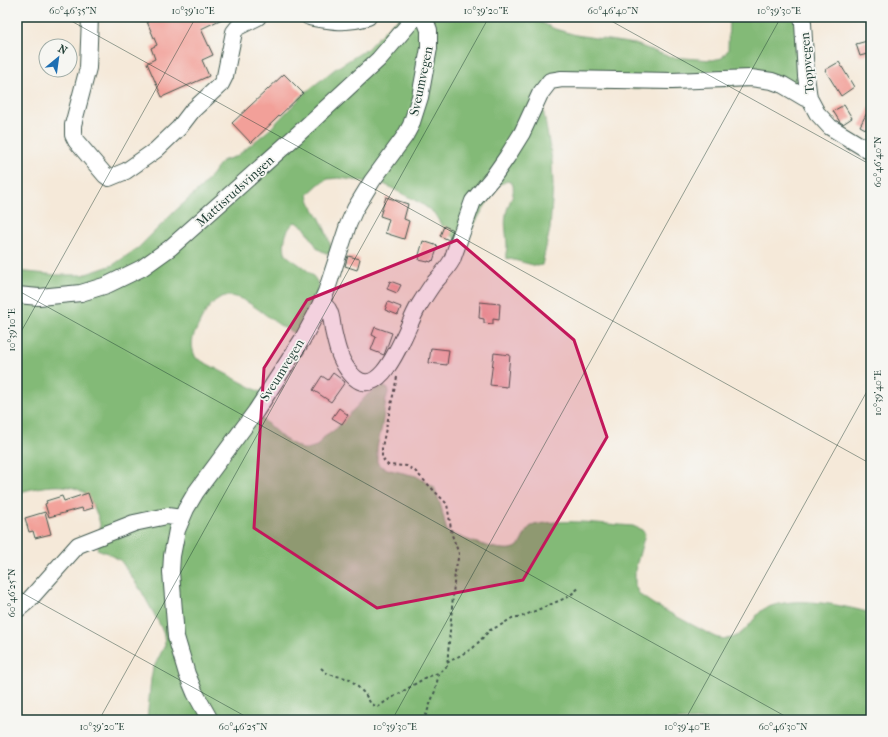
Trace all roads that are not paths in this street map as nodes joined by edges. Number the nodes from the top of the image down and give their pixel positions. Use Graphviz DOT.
graph roads {
  1 [pos="90,17"];
  2 [pos="258,17"];
  3 [pos="309,17"];
  4 [pos="368,17"];
  5 [pos="415,17"];
  6 [pos="424,17"];
  7 [pos="802,17"];
  8 [pos="236,22"];
  9 [pos="806,76"];
  10 [pos="783,84"];
  11 [pos="809,98"];
  12 [pos="871,152"];
  13 [pos="17,295"];
  14 [pos="322,302"];
  15 [pos="182,518"];
  16 [pos="17,610"];
  17 [pos="210,720"];
  1 -- 8 [label="street"];
  2 -- 8 [label="street"];
  3 -- 4 [label="street"];
  5 -- 13 [label="street, Mattisrudsvingen"];
  6 -- 14 [label="street, Sveumvegen"];
  7 -- 9 [label="street, Toppvegen"];
  9 -- 10 [label="street"];
  9 -- 11 [label="street, Toppvegen"];
  10 -- 11 [label="street"];
  10 -- 14 [label="street"];
  11 -- 12 [label="street, Toppvegen"];
  14 -- 15 [label="street, Sveumvegen"];
  15 -- 16 [label="street"];
  15 -- 17 [label="street, Sveumvegen"];
}
